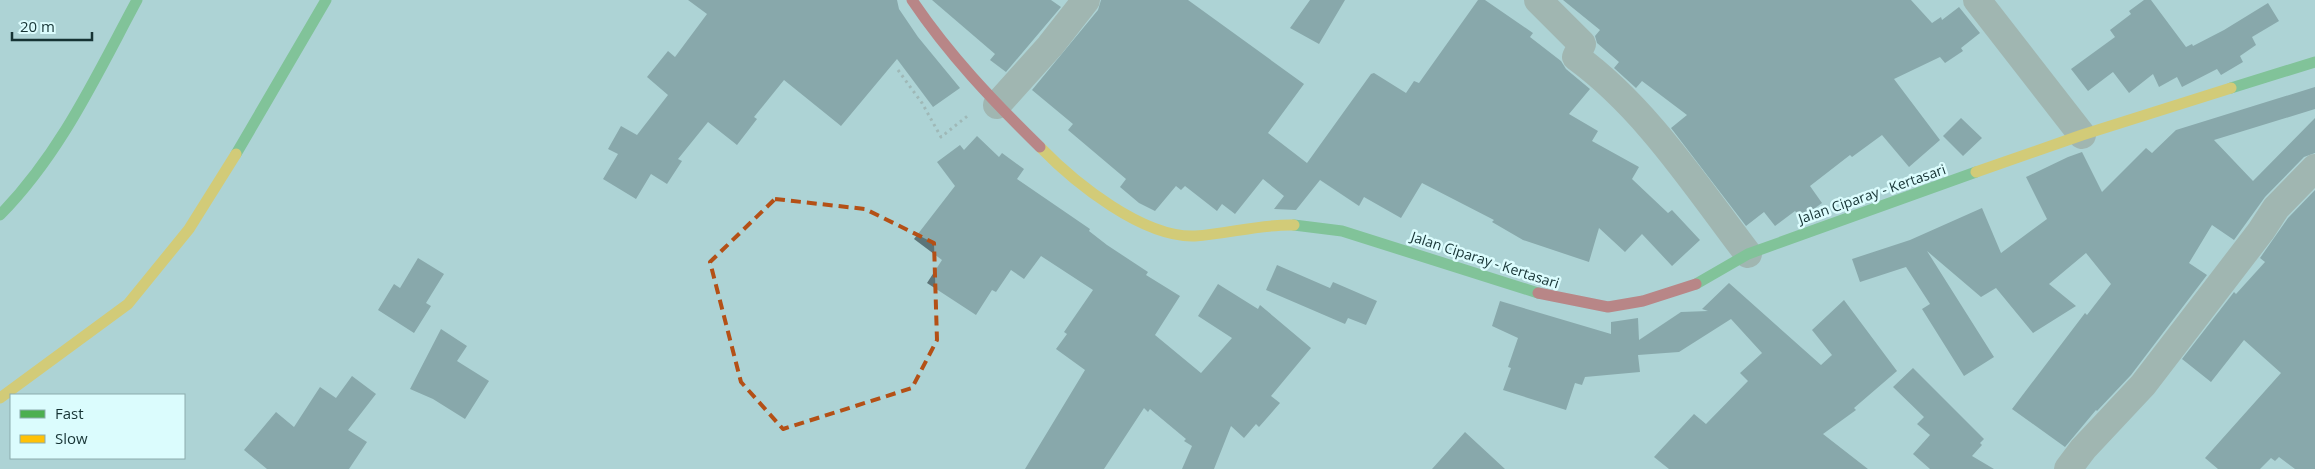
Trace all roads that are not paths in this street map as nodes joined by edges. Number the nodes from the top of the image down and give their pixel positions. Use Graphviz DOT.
graph roads {
  1 [pos="137,0"];
  2 [pos="326,0"];
  3 [pos="912,0"];
  4 [pos="1086,0"];
  5 [pos="1538,0"];
  6 [pos="1978,0"];
  7 [pos="2315,62"];
  8 [pos="996,105"];
  9 [pos="2082,135"];
  10 [pos="2315,168"];
  11 [pos="0,215"];
  12 [pos="1748,254"];
  13 [pos="0,398"];
  14 [pos="2068,469"];
  1 -- 11 [label="main road"];
  2 -- 13 [label="main road"];
  3 -- 8 [label="main road, Jalan Ciparay - Kertasari"];
  4 -- 8 [label="street"];
  5 -- 12 [label="street"];
  6 -- 9 [label="street"];
  7 -- 9 [label="main road, Jalan Ciparay - Kertasari"];
  8 -- 12 [label="main road, Jalan Ciparay - Kertasari"];
  9 -- 12 [label="main road, Jalan Ciparay - Kertasari"];
  10 -- 14 [label="street"];
}
